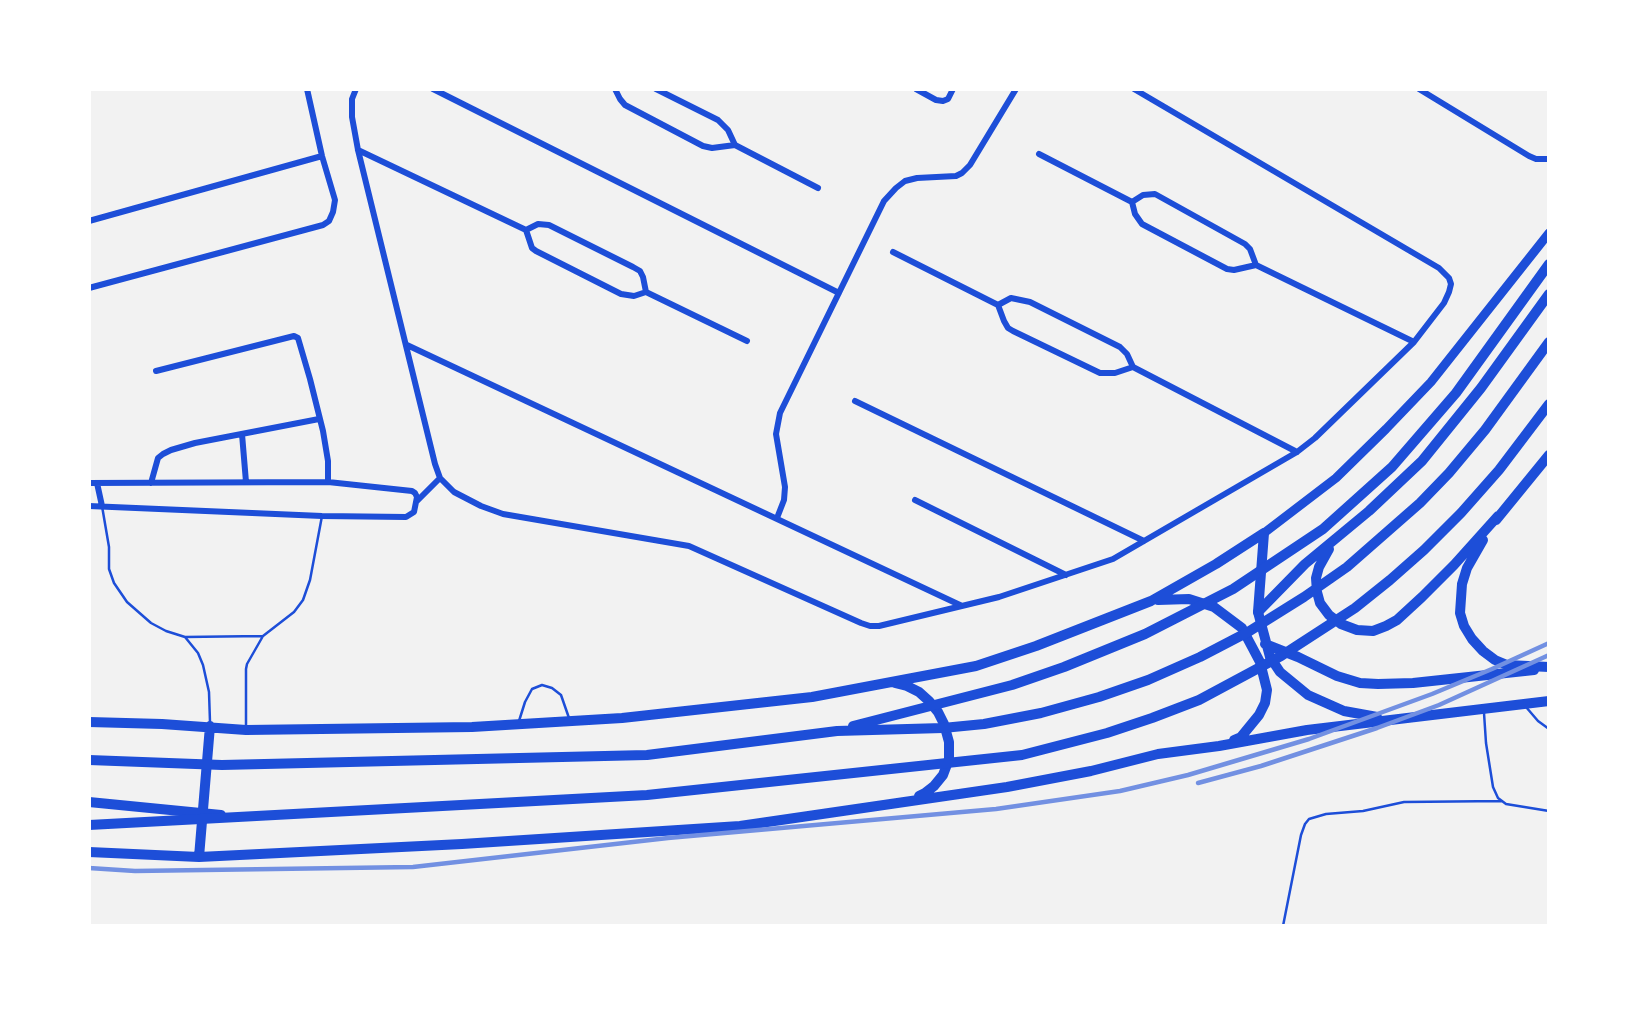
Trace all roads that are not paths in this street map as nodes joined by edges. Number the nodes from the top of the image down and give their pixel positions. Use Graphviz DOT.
graph roads {
  1 [pos="307,89"];
  2 [pos="356,89"];
  3 [pos="433,89"];
  4 [pos="615,89"];
  5 [pos="656,89"];
  6 [pos="916,89"];
  7 [pos="953,89"];
  8 [pos="1016,89"];
  9 [pos="1134,89"];
  10 [pos="1419,89"];
  11 [pos="735,145"];
  12 [pos="358,150"];
  13 [pos="1039,154"];
  14 [pos="322,156"];
  15 [pos="1549,159"];
  16 [pos="818,188"];
  17 [pos="1132,202"];
  18 [pos="89,221"];
  19 [pos="526,230"];
  20 [pos="1549,233"];
  21 [pos="893,253"];
  22 [pos="1549,264"];
  23 [pos="1256,265"];
  24 [pos="89,288"];
  25 [pos="646,292"];
  26 [pos="839,293"];
  27 [pos="1549,294"];
  28 [pos="998,304"];
  29 [pos="747,341"];
  30 [pos="1414,342"];
  31 [pos="1549,342"];
  32 [pos="407,345"];
  33 [pos="1133,367"];
  34 [pos="156,371"];
  35 [pos="855,401"];
  36 [pos="1549,404"];
  37 [pos="319,419"];
  38 [pos="242,434"];
  39 [pos="1297,452"];
  40 [pos="1549,454"];
  41 [pos="440,478"];
  42 [pos="246,482"];
  43 [pos="328,482"];
  44 [pos="93,483"];
  45 [pos="151,483"];
  46 [pos="915,500"];
  47 [pos="417,501"];
  48 [pos="89,506"];
  49 [pos="102,506"];
  50 [pos="323,516"];
  51 [pos="1498,516"];
  52 [pos="777,518"];
  53 [pos="1264,533"];
  54 [pos="1338,537"];
  55 [pos="1144,541"];
  56 [pos="1066,575"];
  57 [pos="1151,601"];
  58 [pos="960,606"];
  59 [pos="1258,612"];
  60 [pos="263,636"];
  61 [pos="185,637"];
  62 [pos="1265,644"];
  63 [pos="1549,667"];
  64 [pos="891,682"];
  65 [pos="1549,701"];
  66 [pos="1523,704"];
  67 [pos="1483,709"];
  68 [pos="1409,717"];
  69 [pos="570,721"];
  70 [pos="89,722"];
  71 [pos="518,724"];
  72 [pos="210,726"];
  73 [pos="1549,729"];
  74 [pos="246,730"];
  75 [pos="837,731"];
  76 [pos="1219,747"];
  77 [pos="89,760"];
  78 [pos="908,801"];
  79 [pos="89,802"];
  80 [pos="1502,802"];
  81 [pos="1549,811"];
  82 [pos="246,817"];
  83 [pos="89,825"];
  84 [pos="89,852"];
  85 [pos="199,857"];
  86 [pos="1283,926"];
  1 -- 14 [label="street"];
  2 -- 12 [label="street"];
  3 -- 26 [label="street"];
  4 -- 11 [label="street"];
  5 -- 11 [label="street"];
  6 -- 7 [label="street"];
  8 -- 26 [label="street"];
  9 -- 30 [label="street"];
  10 -- 15 [label="street"];
  11 -- 16 [label="street"];
  12 -- 19 [label="street"];
  12 -- 32 [label="street"];
  13 -- 17 [label="street"];
  14 -- 18 [label="street"];
  14 -- 24 [label="street"];
  17 -- 23 [label="street"];
  17 -- 23 [label="street"];
  19 -- 25 [label="street"];
  19 -- 25 [label="street"];
  20 -- 53 [label="main road"];
  21 -- 28 [label="street"];
  22 -- 75 [label="highway"];
  23 -- 30 [label="street"];
  25 -- 29 [label="street"];
  26 -- 52 [label="street"];
  27 -- 54 [label="highway"];
  28 -- 33 [label="street"];
  28 -- 33 [label="street"];
  30 -- 39 [label="street"];
  31 -- 75 [label="highway"];
  32 -- 41 [label="street"];
  32 -- 52 [label="street"];
  33 -- 39 [label="street"];
  34 -- 37 [label="street"];
  35 -- 55 [label="street"];
  36 -- 82 [label="highway"];
  37 -- 38 [label="street"];
  37 -- 43 [label="street"];
  38 -- 42 [label="street"];
  38 -- 45 [label="street"];
  39 -- 55 [label="street"];
  40 -- 51 [label="highway"];
  41 -- 47 [label="street"];
  41 -- 58 [label="street"];
  42 -- 43 [label="street"];
  42 -- 45 [label="street"];
  43 -- 47 [label="street"];
  44 -- 45 [label="street"];
  44 -- 49 [label="street"];
  46 -- 56 [label="street"];
  47 -- 50 [label="street"];
  48 -- 49 [label="street"];
  49 -- 50 [label="street"];
  49 -- 61 [label="lane"];
  50 -- 60 [label="lane"];
  51 -- 54 [label="highway"];
  51 -- 63 [label="highway"];
  52 -- 58 [label="street"];
  53 -- 57 [label="main road"];
  53 -- 59 [label="main road"];
  54 -- 59 [label="highway"];
  55 -- 56 [label="street"];
  56 -- 58 [label="street"];
  57 -- 64 [label="main road"];
  57 -- 76 [label="main road"];
  59 -- 62 [label="main road"];
  60 -- 61 [label="lane"];
  60 -- 74 [label="lane"];
  61 -- 72 [label="lane"];
  62 -- 63 [label="main road"];
  62 -- 68 [label="main road"];
  64 -- 69 [label="main road"];
  64 -- 78 [label="main road"];
  65 -- 66 [label="main road"];
  66 -- 67 [label="main road"];
  66 -- 73 [label="lane"];
  67 -- 68 [label="main road"];
  67 -- 80 [label="lane"];
  68 -- 76 [label="main road"];
  69 -- 71 [label="main road"];
  69 -- 71 [label="lane"];
  70 -- 72 [label="main road"];
  71 -- 74 [label="main road"];
  72 -- 74 [label="main road"];
  72 -- 85 [label="main road"];
  75 -- 77 [label="highway"];
  76 -- 78 [label="main road"];
  78 -- 85 [label="main road"];
  79 -- 82 [label="main road"];
  80 -- 81 [label="lane"];
  80 -- 86 [label="lane"];
  82 -- 83 [label="highway"];
  84 -- 85 [label="main road"];
}
